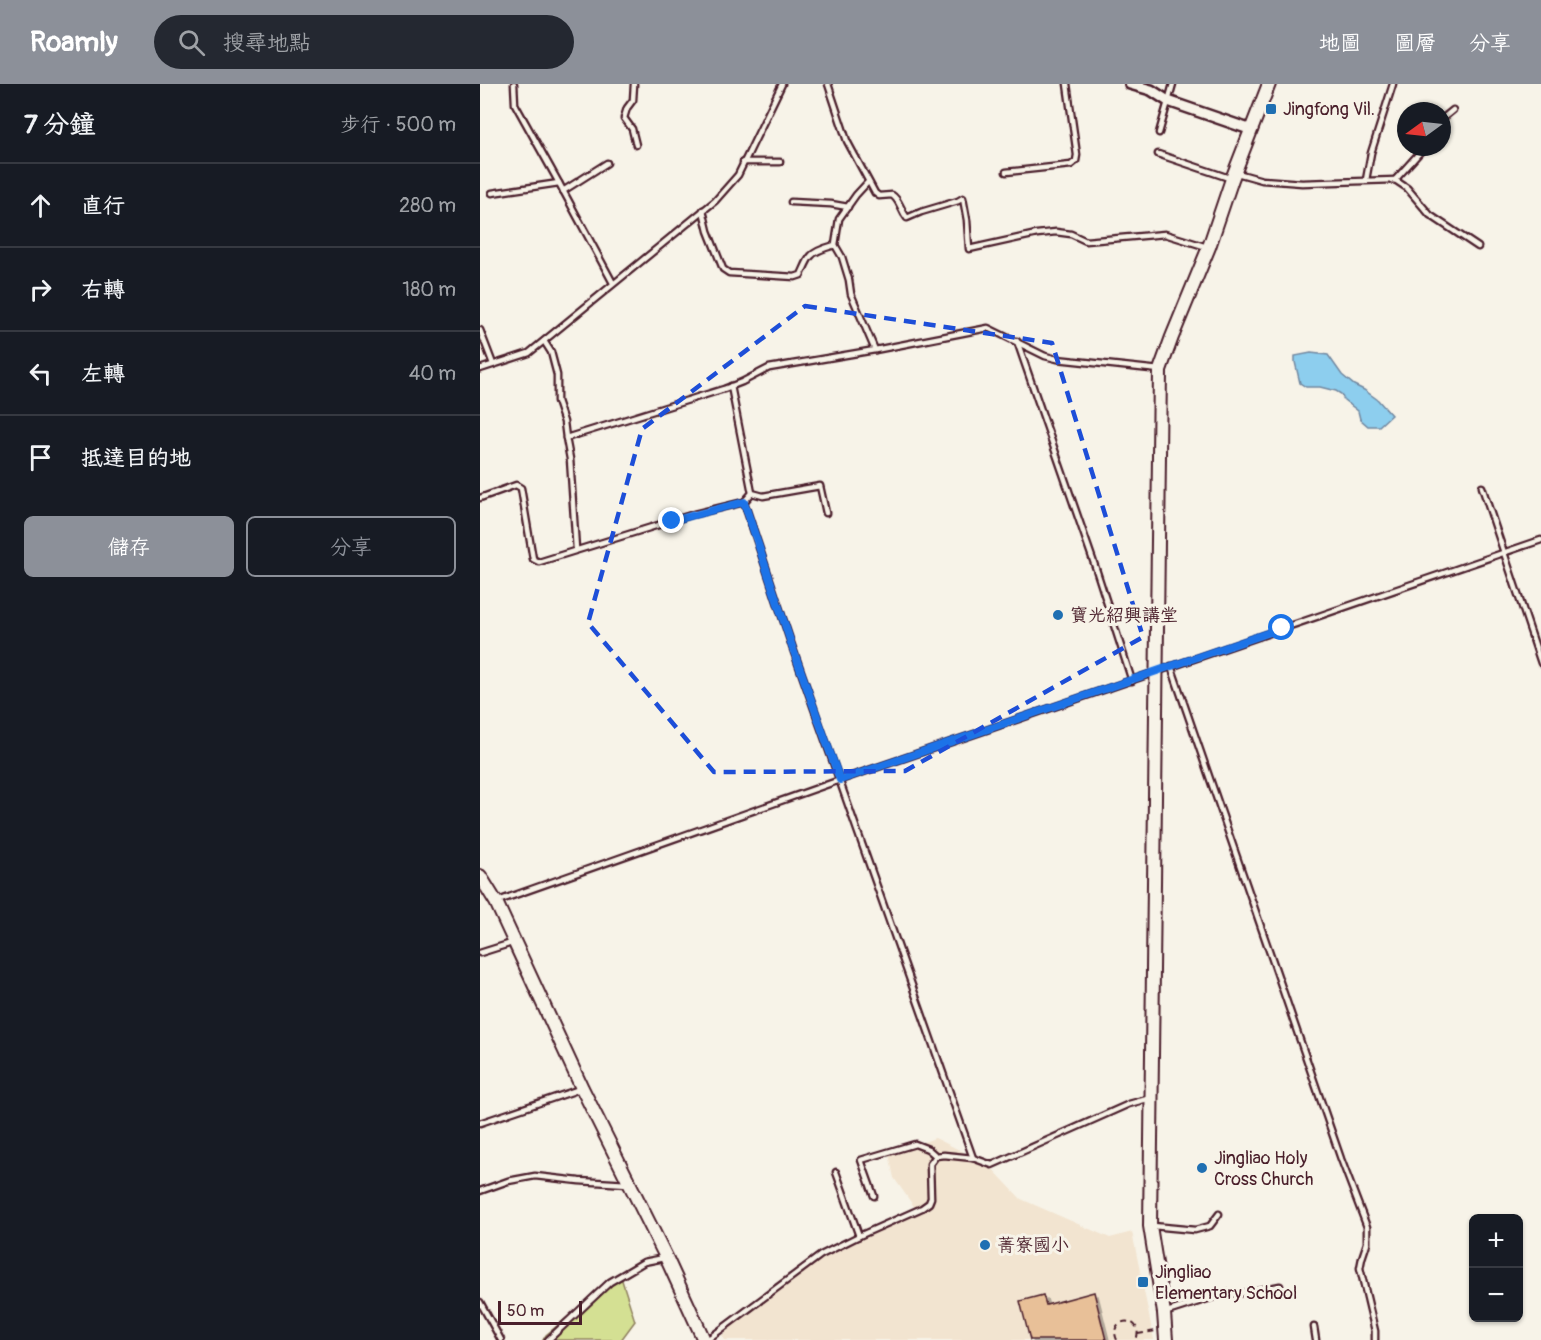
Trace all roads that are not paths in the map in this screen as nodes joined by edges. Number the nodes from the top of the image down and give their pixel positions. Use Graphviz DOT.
graph roads {
  1 [pos="514,84"];
  2 [pos="634,84"];
  3 [pos="782,84"];
  4 [pos="828,84"];
  5 [pos="1067,84"];
  6 [pos="1130,84"];
  7 [pos="1173,84"];
  8 [pos="1269,84"];
  9 [pos="1393,84"];
  10 [pos="1152,87"];
  11 [pos="1168,101"];
  12 [pos="1251,130"];
  13 [pos="1158,134"];
  14 [pos="636,145"];
  15 [pos="1158,154"];
  16 [pos="1417,156"];
  17 [pos="743,162"];
  18 [pos="780,162"];
  19 [pos="607,164"];
  20 [pos="1006,172"];
  21 [pos="1233,176"];
  22 [pos="1366,180"];
  23 [pos="1395,180"];
  24 [pos="868,182"];
  25 [pos="559,183"];
  26 [pos="563,191"];
  27 [pos="492,193"];
  28 [pos="791,202"];
  29 [pos="848,207"];
  30 [pos="704,210"];
  31 [pos="835,244"];
  32 [pos="1209,247"];
  33 [pos="1478,247"];
  34 [pos="613,284"];
  35 [pos="480,330"];
  36 [pos="1017,341"];
  37 [pos="544,342"];
  38 [pos="875,350"];
  39 [pos="493,364"];
  40 [pos="480,369"];
  41 [pos="1160,370"];
  42 [pos="731,386"];
  43 [pos="566,438"];
  44 [pos="1482,487"];
  45 [pos="752,493"];
  46 [pos="480,498"];
  47 [pos="744,502"];
  48 [pos="826,513"];
  49 [pos="1541,540"];
  50 [pos="576,549"];
  51 [pos="1503,552"];
  52 [pos="1541,663"];
  53 [pos="1172,666"];
  54 [pos="1156,672"];
  55 [pos="1132,681"];
  56 [pos="840,780"];
  57 [pos="480,876"];
  58 [pos="496,902"];
  59 [pos="515,942"];
  60 [pos="480,953"];
  61 [pos="582,1088"];
  62 [pos="1151,1098"];
  63 [pos="480,1123"];
  64 [pos="936,1156"];
  65 [pos="973,1158"];
  66 [pos="836,1172"];
  67 [pos="630,1184"];
  68 [pos="480,1191"];
  69 [pos="874,1196"];
  70 [pos="1219,1214"];
  71 [pos="1150,1226"];
  72 [pos="859,1236"];
  73 [pos="666,1257"];
  74 [pos="1280,1286"];
  75 [pos="480,1302"];
  76 [pos="1164,1313"];
  77 [pos="1314,1327"];
  78 [pos="1166,1334"];
  79 [pos="501,1340"];
  80 [pos="548,1340"];
  81 [pos="705,1340"];
  82 [pos="1316,1340"];
  83 [pos="1375,1340"];
  1 -- 25 [label="lane"];
  2 -- 14 [label="lane"];
  3 -- 17 [label="lane"];
  4 -- 24 [label="lane"];
  5 -- 20 [label="lane"];
  6 -- 10 [label="street"];
  7 -- 11 [label="lane"];
  8 -- 12 [label="street"];
  9 -- 22 [label="lane"];
  10 -- 11 [label="street"];
  11 -- 12 [label="street"];
  11 -- 13 [label="lane"];
  12 -- 21 [label="street"];
  15 -- 21 [label="lane"];
  16 -- 23 [label="lane"];
  17 -- 18 [label="lane"];
  17 -- 30 [label="lane"];
  19 -- 26 [label="lane"];
  21 -- 22 [label="lane"];
  21 -- 32 [label="street"];
  22 -- 23 [label="lane"];
  23 -- 33 [label="lane"];
  24 -- 29 [label="lane"];
  24 -- 32 [label="lane"];
  25 -- 26 [label="lane"];
  25 -- 27 [label="lane"];
  26 -- 34 [label="lane"];
  28 -- 29 [label="lane"];
  29 -- 31 [label="lane"];
  30 -- 31 [label="lane"];
  30 -- 34 [label="lane"];
  31 -- 38 [label="lane"];
  32 -- 41 [label="street"];
  34 -- 37 [label="lane"];
  35 -- 39 [label="lane"];
  36 -- 38 [label="lane"];
  36 -- 41 [label="lane"];
  36 -- 55 [label="lane"];
  37 -- 39 [label="lane"];
  37 -- 43 [label="lane"];
  38 -- 42 [label="lane"];
  39 -- 40 [label="lane"];
  41 -- 54 [label="street"];
  42 -- 43 [label="lane"];
  42 -- 45 [label="lane"];
  43 -- 50 [label="lane"];
  44 -- 51 [label="lane"];
  45 -- 47 [label="lane"];
  45 -- 48 [label="lane"];
  46 -- 50 [label="lane"];
  47 -- 50 [label="lane"];
  47 -- 56 [label="lane"];
  49 -- 51 [label="lane"];
  51 -- 52 [label="lane"];
  51 -- 53 [label="lane"];
  53 -- 54 [label="lane"];
  53 -- 83 [label="lane"];
  54 -- 55 [label="lane"];
  54 -- 62 [label="street"];
  55 -- 56 [label="lane"];
  56 -- 58 [label="lane"];
  56 -- 65 [label="lane"];
  57 -- 58 [label="street"];
  58 -- 59 [label="street"];
  59 -- 60 [label="lane"];
  59 -- 61 [label="street"];
  61 -- 63 [label="lane"];
  61 -- 67 [label="street"];
  62 -- 65 [label="lane"];
  62 -- 71 [label="street"];
  64 -- 65 [label="lane"];
  64 -- 69 [label="lane"];
  64 -- 72 [label="lane"];
  66 -- 72 [label="lane"];
  67 -- 68 [label="lane"];
  67 -- 73 [label="street"];
  70 -- 71 [label="lane"];
  71 -- 76 [label="street"];
  72 -- 81 [label="lane"];
  73 -- 80 [label="lane"];
  73 -- 81 [label="street"];
  74 -- 76 [label="lane"];
  75 -- 79 [label="lane"];
  76 -- 78 [label="street"];
  77 -- 82 [label="lane"];
}
